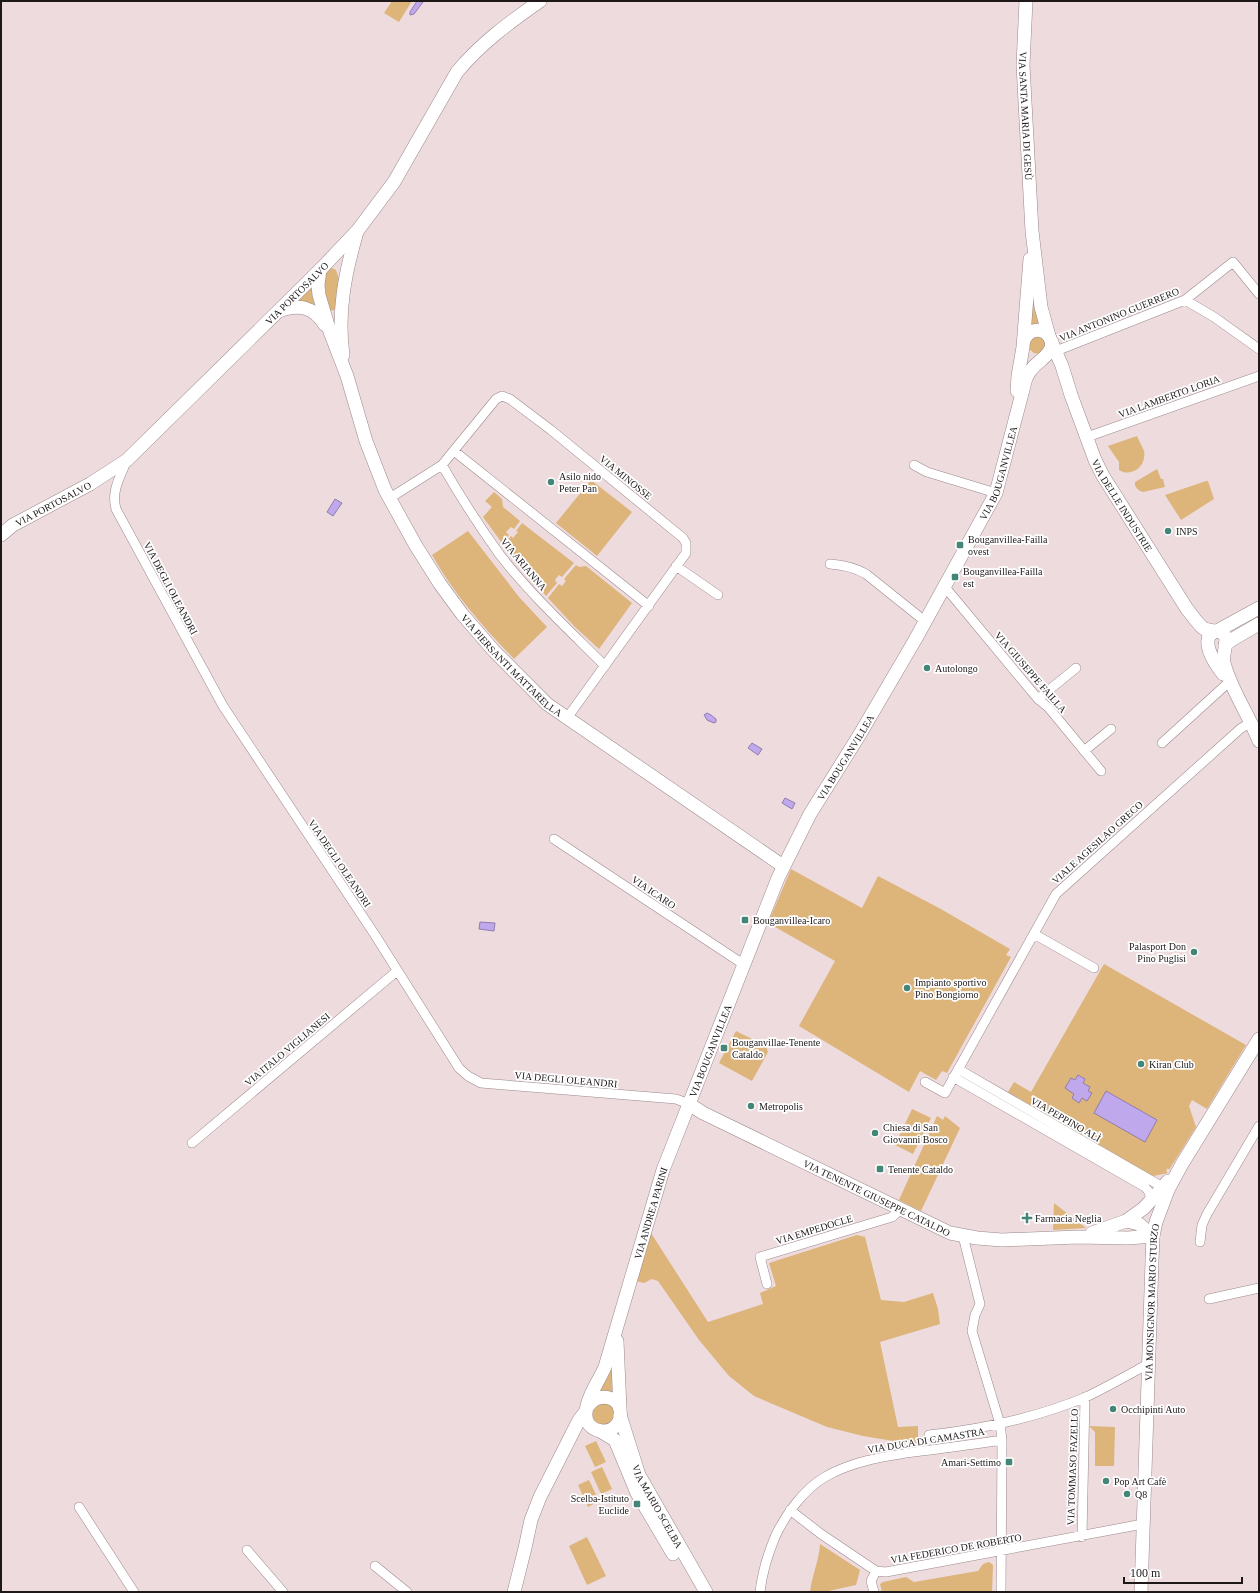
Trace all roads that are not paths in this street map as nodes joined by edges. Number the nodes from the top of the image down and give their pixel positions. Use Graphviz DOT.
graph roads {
  1 [pos="540,1"];
  2 [pos="1026,1"];
  3 [pos="358,230"];
  4 [pos="1032,231"];
  5 [pos="322,267"];
  6 [pos="344,282"];
  7 [pos="1259,294"];
  8 [pos="1185,300"];
  9 [pos="278,311"];
  10 [pos="330,332"];
  11 [pos="1052,343"];
  12 [pos="1023,344"];
  13 [pos="1259,349"];
  14 [pos="1040,359"];
  15 [pos="347,376"];
  16 [pos="1259,376"];
  17 [pos="1071,395"];
  18 [pos="1015,419"];
  19 [pos="1087,437"];
  20 [pos="454,450"];
  21 [pos="127,460"];
  22 [pos="442,465"];
  23 [pos="914,465"];
  24 [pos="996,493"];
  25 [pos="390,498"];
  26 [pos="1,535"];
  27 [pos="830,564"];
  28 [pos="676,566"];
  29 [pos="945,587"];
  30 [pos="718,594"];
  31 [pos="648,606"];
  32 [pos="1259,608"];
  33 [pos="926,622"];
  34 [pos="1259,624"];
  35 [pos="1212,638"];
  36 [pos="1225,645"];
  37 [pos="605,666"];
  38 [pos="1076,668"];
  39 [pos="1231,685"];
  40 [pos="1038,700"];
  41 [pos="567,718"];
  42 [pos="1252,722"];
  43 [pos="1111,729"];
  44 [pos="1259,741"];
  45 [pos="1162,743"];
  46 [pos="1084,751"];
  47 [pos="1101,771"];
  48 [pos="554,839"];
  49 [pos="783,866"];
  50 [pos="1034,934"];
  51 [pos="743,964"];
  52 [pos="1094,968"];
  53 [pos="397,971"];
  54 [pos="1259,1039"];
  55 [pos="956,1073"];
  56 [pos="925,1082"];
  57 [pos="689,1104"];
  58 [pos="1259,1126"];
  59 [pos="192,1144"];
  60 [pos="1165,1189"];
  61 [pos="1151,1200"];
  62 [pos="900,1210"];
  63 [pos="1126,1221"];
  64 [pos="963,1236"];
  65 [pos="1153,1236"];
  66 [pos="1078,1237"];
  67 [pos="1128,1238"];
  68 [pos="1200,1242"];
  69 [pos="1152,1261"];
  70 [pos="767,1284"];
  71 [pos="1259,1288"];
  72 [pos="1209,1299"];
  73 [pos="618,1325"];
  74 [pos="1148,1364"];
  75 [pos="1085,1397"];
  76 [pos="587,1409"];
  77 [pos="620,1412"];
  78 [pos="1000,1424"];
  79 [pos="597,1430"];
  80 [pos="929,1435"];
  81 [pos="1002,1440"];
  82 [pos="79,1507"];
  83 [pos="790,1510"];
  84 [pos="1143,1524"];
  85 [pos="1082,1537"];
  86 [pos="525,1548"];
  87 [pos="247,1550"];
  88 [pos="1002,1551"];
  89 [pos="375,1566"];
  90 [pos="876,1571"];
  91 [pos="134,1592"];
  92 [pos="283,1592"];
  93 [pos="407,1592"];
  94 [pos="514,1592"];
  95 [pos="696,1592"];
  96 [pos="706,1592"];
  97 [pos="760,1592"];
  98 [pos="874,1592"];
  99 [pos="1001,1592"];
  100 [pos="1141,1592"];
  1 -- 3 [label="main road, VIA PORTOSALVO"];
  2 -- 4 [label="main road, VIA SANTA MARIA DI GESÙ"];
  3 -- 5 [label="main road, VIA PORTOSALVO"];
  3 -- 6 [label="main road"];
  4 -- 11 [label="main road"];
  4 -- 12 [label="main road"];
  5 -- 6 [label="main road"];
  5 -- 9 [label="main road, VIA PORTOSALVO"];
  5 -- 10 [label="main road"];
  6 -- 15 [label="main road"];
  7 -- 8 [label="street, VIA ANTONINO GUERRERO"];
  8 -- 11 [label="street, VIA ANTONINO GUERRERO"];
  8 -- 13 [label="street"];
  9 -- 10 [label="main road"];
  9 -- 21 [label="main road, VIA PORTOSALVO"];
  10 -- 15 [label="main road"];
  11 -- 12 [label="main road"];
  11 -- 14 [label="main road"];
  11 -- 17 [label="main road"];
  12 -- 14 [label="main road"];
  12 -- 18 [label="main road"];
  14 -- 17 [label="main road"];
  14 -- 18 [label="main road"];
  15 -- 25 [label="main road, VIA PIERSANTI MATTARELLA"];
  16 -- 19 [label="street, VIA LAMBERTO LORIA"];
  17 -- 19 [label="main road, VIA DELLE INDUSTRIE"];
  18 -- 24 [label="main road, VIA BOUGANVILLEA"];
  19 -- 35 [label="main road, VIA DELLE INDUSTRIE"];
  20 -- 22 [label="street, VIA MINOSSE"];
  20 -- 28 [label="street, VIA MINOSSE"];
  20 -- 31 [label="street"];
  21 -- 26 [label="main road, VIA PORTOSALVO"];
  21 -- 53 [label="street, VIA DEGLI OLEANDRI"];
  22 -- 25 [label="street, VIA MINOSSE"];
  22 -- 37 [label="street, VIA ARIANNA"];
  23 -- 24 [label="street"];
  24 -- 29 [label="main road, VIA BOUGANVILLEA"];
  25 -- 41 [label="main road, VIA PIERSANTI MATTARELLA"];
  27 -- 33 [label="street"];
  28 -- 30 [label="street"];
  28 -- 31 [label="street, VIA MINOSSE"];
  29 -- 33 [label="main road, VIA BOUGANVILLEA"];
  29 -- 40 [label="street, VIA GIUSEPPE FAILLA"];
  31 -- 37 [label="street, VIA MINOSSE"];
  32 -- 35 [label="main road"];
  33 -- 49 [label="main road, VIA BOUGANVILLEA"];
  34 -- 36 [label="main road"];
  35 -- 36 [label="main road"];
  35 -- 39 [label="main road"];
  36 -- 39 [label="main road"];
  37 -- 41 [label="street, VIA MINOSSE"];
  38 -- 40 [label="street"];
  39 -- 42 [label="main road"];
  39 -- 45 [label="street"];
  40 -- 46 [label="street, VIA GIUSEPPE FAILLA"];
  41 -- 49 [label="main road, VIA PIERSANTI MATTARELLA"];
  42 -- 44 [label="main road"];
  42 -- 50 [label="street, VIALE AGESILAO GRECO"];
  43 -- 46 [label="street"];
  46 -- 47 [label="street, VIA GIUSEPPE FAILLA"];
  48 -- 51 [label="street, VIA ICARO"];
  49 -- 51 [label="main road, VIA BOUGANVILLEA"];
  50 -- 52 [label="street"];
  50 -- 55 [label="street, VIALE AGESILAO GRECO"];
  51 -- 57 [label="main road, VIA BOUGANVILLEA"];
  53 -- 57 [label="street, VIA DEGLI OLEANDRI"];
  53 -- 59 [label="street, VIA ITALO VIGLIANESI"];
  54 -- 60 [label="main road"];
  55 -- 56 [label="street, VIALE AGESILAO GRECO"];
  55 -- 60 [label="street, VIA PEPPINO ALÌ"];
  55 -- 61 [label="street, VIA PEPPINO ALÌ"];
  57 -- 62 [label="main road, VIA TENENTE GIUSEPPE CATALDO"];
  57 -- 73 [label="main road, VIA ANDREA PARINI"];
  58 -- 68 [label="street"];
  60 -- 61 [label="main road"];
  60 -- 65 [label="main road, VIA MONSIGNOR MARIO STURZO"];
  61 -- 63 [label="main road"];
  62 -- 64 [label="main road, VIA TENENTE GIUSEPPE CATALDO"];
  62 -- 70 [label="street, VIA EMPEDOCLE"];
  63 -- 65 [label="main road"];
  63 -- 66 [label="main road"];
  64 -- 66 [label="main road, VIA TENENTE GIUSEPPE CATALDO"];
  64 -- 78 [label="street"];
  65 -- 67 [label="main road"];
  65 -- 69 [label="main road, VIA MONSIGNOR MARIO STURZO"];
  66 -- 67 [label="main road"];
  67 -- 69 [label="main road"];
  69 -- 74 [label="main road, VIA MONSIGNOR MARIO STURZO"];
  71 -- 72 [label="street"];
  73 -- 76 [label="main road"];
  73 -- 77 [label="main road, VIA MARIO SCELBA"];
  74 -- 75 [label="street"];
  74 -- 84 [label="main road, VIA MONSIGNOR MARIO STURZO"];
  75 -- 78 [label="street"];
  75 -- 85 [label="street, VIA TOMMASO FAZELLO"];
  76 -- 77 [label="main road"];
  76 -- 79 [label="main road"];
  76 -- 86 [label="main road"];
  77 -- 79 [label="main road"];
  77 -- 96 [label="main road, VIA MARIO SCELBA"];
  78 -- 80 [label="street"];
  78 -- 81 [label="street"];
  79 -- 86 [label="main road"];
  79 -- 95 [label="main road, VIA MARIO SCELBA"];
  81 -- 83 [label="street, VIA DUCA DI CAMASTRA"];
  81 -- 88 [label="street"];
  82 -- 91 [label="street"];
  83 -- 90 [label="street"];
  83 -- 97 [label="street, VIA DUCA DI CAMASTRA"];
  84 -- 85 [label="street, VIA FEDERICO DE ROBERTO"];
  84 -- 100 [label="main road, VIA MONSIGNOR MARIO STURZO"];
  85 -- 88 [label="street, VIA FEDERICO DE ROBERTO"];
  86 -- 94 [label="main road"];
  87 -- 92 [label="street"];
  88 -- 90 [label="street, VIA FEDERICO DE ROBERTO"];
  88 -- 99 [label="street"];
  89 -- 93 [label="street"];
  90 -- 98 [label="street"];
}
